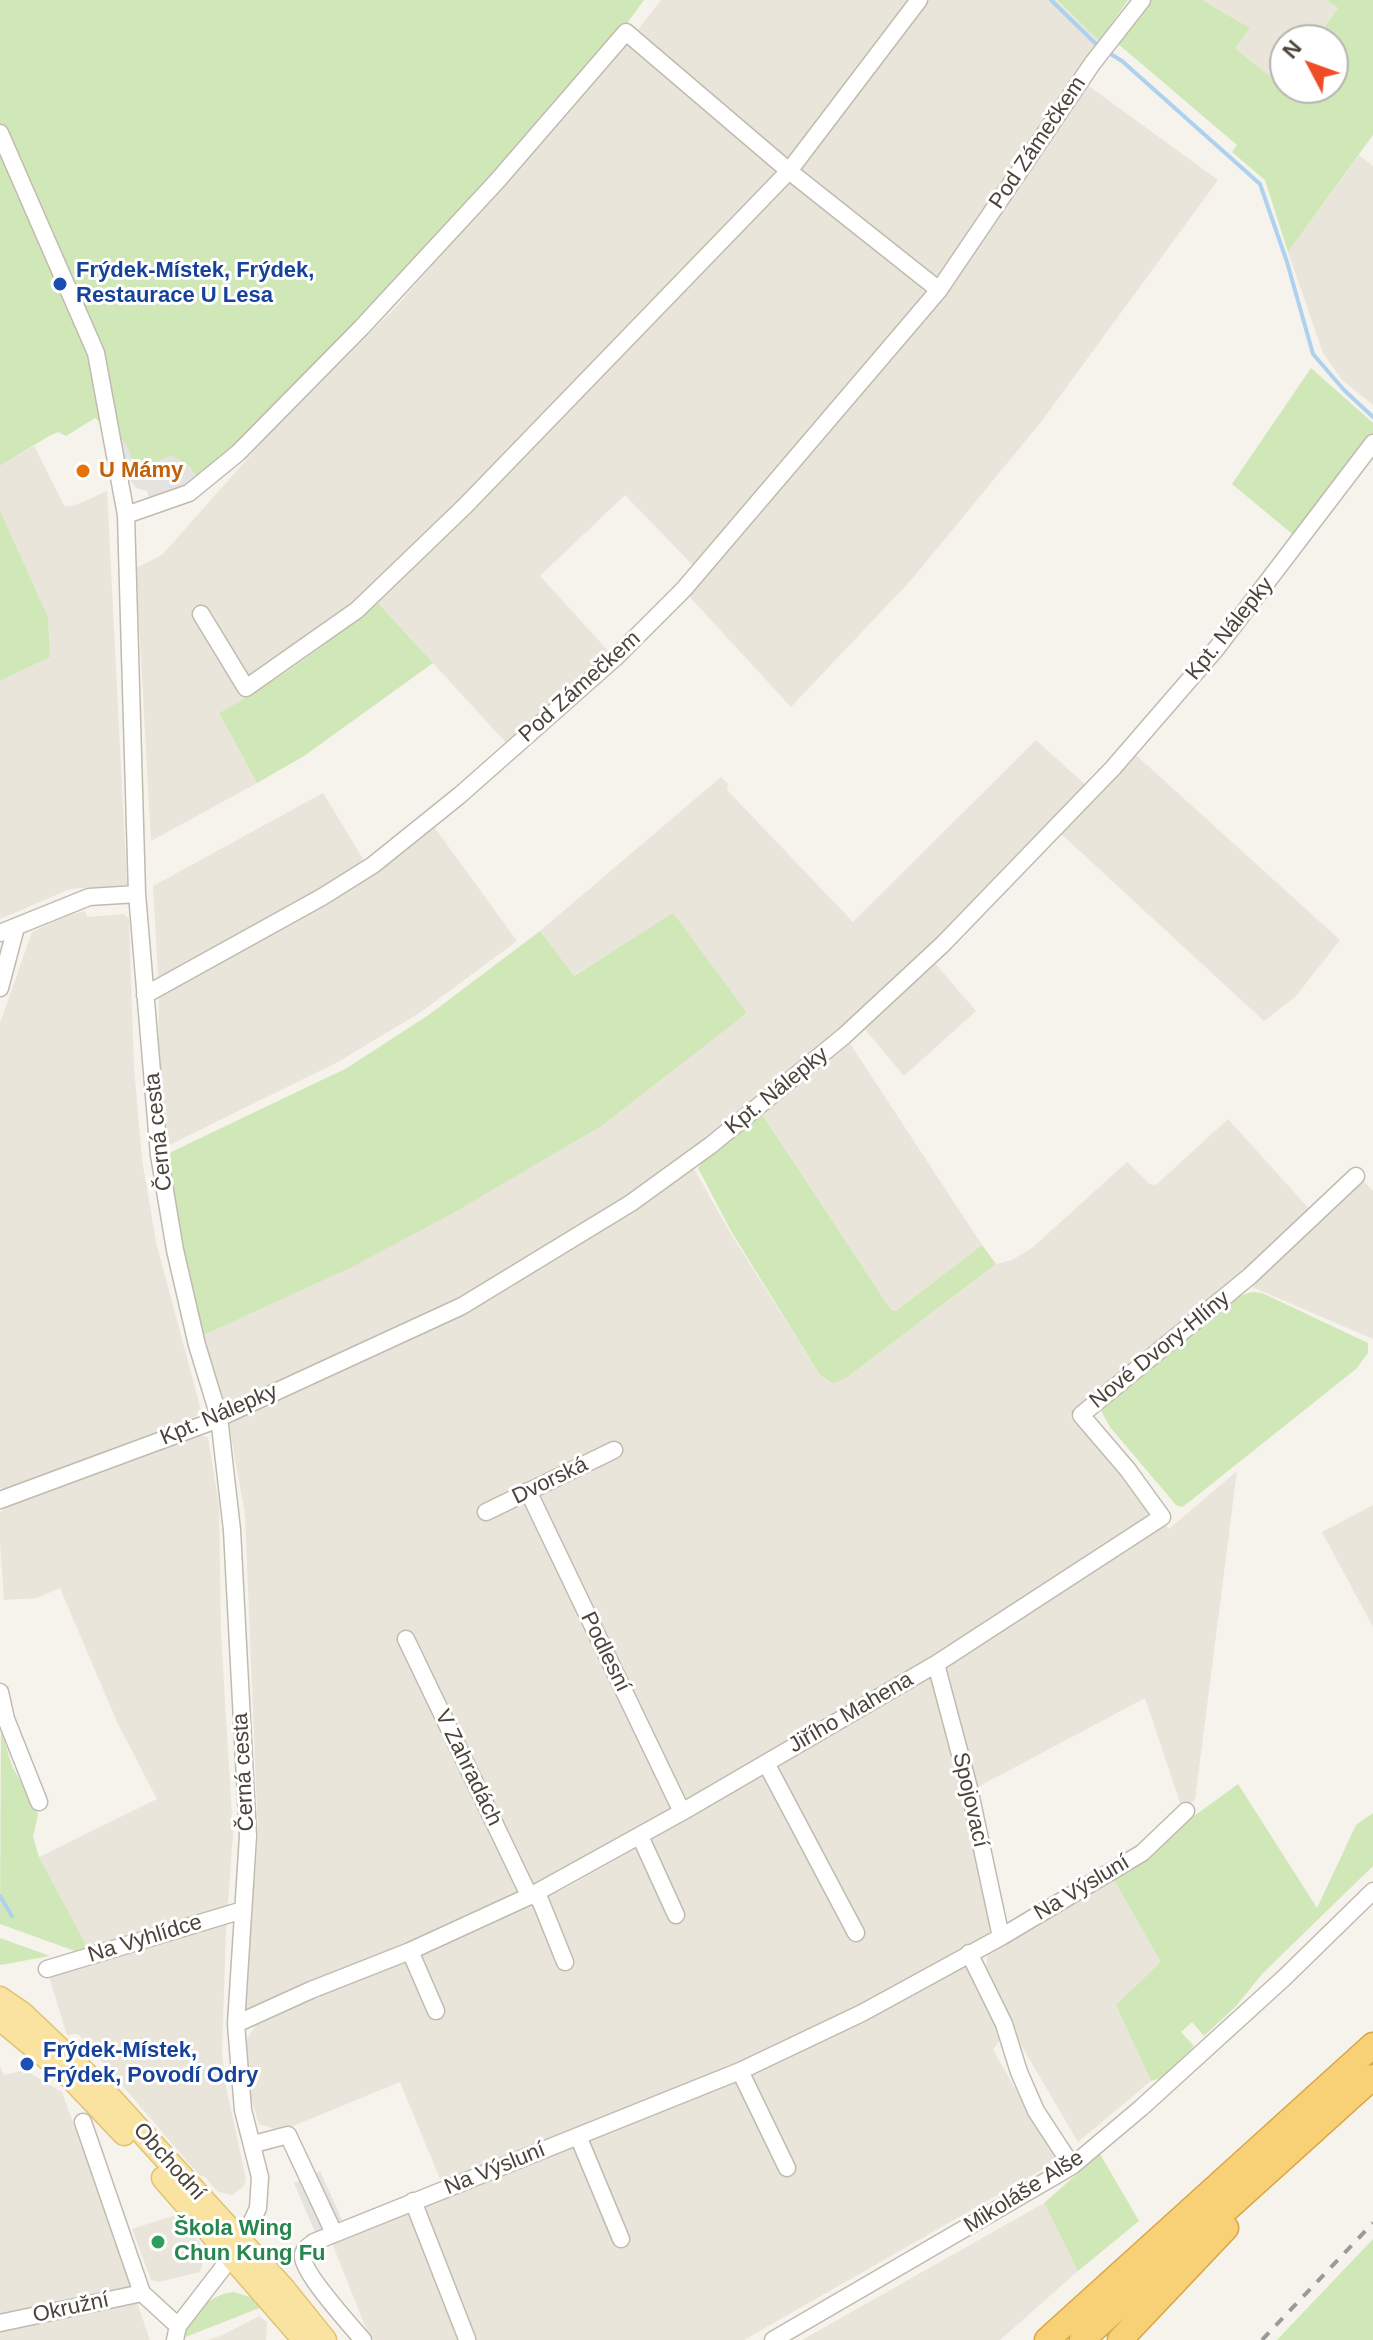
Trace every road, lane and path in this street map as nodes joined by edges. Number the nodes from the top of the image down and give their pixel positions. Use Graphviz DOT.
graph roads {
  1 [pos="919,0"];
  2 [pos="1142,0"];
  3 [pos="0,133"];
  4 [pos="789,171"];
  5 [pos="939,290"];
  6 [pos="1373,443"];
  7 [pos="126,515"];
  8 [pos="201,614"];
  9 [pos="137,894"];
  10 [pos="8,930"];
  11 [pos="0,988"];
  12 [pos="145,995"];
  13 [pos="1356,1176"];
  14 [pos="219,1417"];
  15 [pos="614,1450"];
  16 [pos="528,1491"];
  17 [pos="0,1500"];
  18 [pos="486,1512"];
  19 [pos="406,1639"];
  20 [pos="936,1664"];
  21 [pos="0,1692"];
  22 [pos="766,1763"];
  23 [pos="39,1802"];
  24 [pos="1186,1811"];
  25 [pos="682,1812"];
  26 [pos="640,1836"];
  27 [pos="1373,1891"];
  28 [pos="532,1895"];
  29 [pos="243,1910"];
  30 [pos="676,1915"];
  31 [pos="856,1933"];
  32 [pos="1001,1937"];
  33 [pos="410,1951"];
  34 [pos="969,1953"];
  35 [pos="565,1962"];
  36 [pos="47,1969"];
  37 [pos="0,1998"];
  38 [pos="436,2011"];
  39 [pos="0,2019"];
  40 [pos="236,2024"];
  41 [pos="1373,2045"];
  42 [pos="740,2071"];
  43 [pos="1373,2077"];
  44 [pos="83,2122"];
  45 [pos="578,2136"];
  46 [pos="1286,2140"];
  47 [pos="254,2144"];
  48 [pos="1072,2166"];
  49 [pos="787,2168"];
  50 [pos="413,2201"];
  51 [pos="334,2233"];
  52 [pos="621,2239"];
  53 [pos="237,2249"];
  54 [pos="142,2293"];
  55 [pos="0,2323"];
  56 [pos="177,2333"];
  57 [pos="467,2339"];
  58 [pos="304,2340"];
  59 [pos="325,2340"];
  60 [pos="363,2340"];
  61 [pos="773,2340"];
  62 [pos="1047,2340"];
  63 [pos="1082,2340"];
  64 [pos="1120,2340"];
  1 -- 4 [label="street"];
  2 -- 5 [label="street, Pod Zámečkem"];
  3 -- 7 [label="street, Černá cesta"];
  4 -- 5 [label="street"];
  4 -- 7 [label="street"];
  4 -- 8 [label="street"];
  5 -- 12 [label="street, Pod Zámečkem"];
  6 -- 14 [label="street, Kpt. Nálepky"];
  7 -- 9 [label="street, Černá cesta"];
  9 -- 10 [label="street"];
  9 -- 12 [label="street, Černá cesta"];
  10 -- 11 [label="street"];
  12 -- 14 [label="street, Černá cesta"];
  13 -- 20 [label="street, Nové Dvory-Hlíny"];
  14 -- 17 [label="street, Kpt. Nálepky"];
  14 -- 29 [label="street, Černá cesta"];
  15 -- 16 [label="street, Dvorská"];
  16 -- 18 [label="street, Dvorská"];
  16 -- 25 [label="street, Podlesní"];
  19 -- 28 [label="street, V Zahradách"];
  20 -- 22 [label="street, Jiřího Mahena"];
  20 -- 32 [label="street, Spojovací"];
  21 -- 23 [label="street"];
  22 -- 25 [label="street, Jiřího Mahena"];
  22 -- 31 [label="street, Jiřího Mahena"];
  24 -- 32 [label="street, Na Výsluní"];
  25 -- 26 [label="street, Jiřího Mahena"];
  26 -- 28 [label="street, Jiřího Mahena"];
  26 -- 30 [label="street"];
  27 -- 48 [label="street, Mikoláše Alše"];
  28 -- 33 [label="street, Jiřího Mahena"];
  28 -- 35 [label="street"];
  29 -- 36 [label="street, Na Vyhlídce"];
  29 -- 40 [label="street, Černá cesta"];
  32 -- 34 [label="street, Na Výsluní"];
  33 -- 38 [label="street"];
  33 -- 40 [label="street, Jiřího Mahena"];
  34 -- 42 [label="street, Na Výsluní"];
  34 -- 48 [label="street"];
  37 -- 53 [label="main road, Obchodní"];
  39 -- 53 [label="main road, Obchodní"];
  40 -- 47 [label="street, Černá cesta"];
  41 -- 46 [label="highway"];
  42 -- 45 [label="street, Na Výsluní"];
  42 -- 49 [label="street"];
  43 -- 46 [label="highway"];
  44 -- 54 [label="street"];
  45 -- 50 [label="street, Na Výsluní"];
  45 -- 52 [label="street"];
  46 -- 62 [label="highway"];
  46 -- 63 [label="highway"];
  46 -- 64 [label="highway"];
  47 -- 51 [label="street"];
  47 -- 53 [label="street, Černá cesta"];
  48 -- 61 [label="street, Mikoláše Alše"];
  50 -- 51 [label="street, Na Výsluní"];
  50 -- 57 [label="street"];
  51 -- 60 [label="street, Na Výsluní"];
  53 -- 56 [label="street, Černá cesta"];
  53 -- 58 [label="main road, Obchodní"];
  53 -- 59 [label="main road, Obchodní"];
  54 -- 55 [label="street, Okružní"];
  54 -- 56 [label="street"];
}
